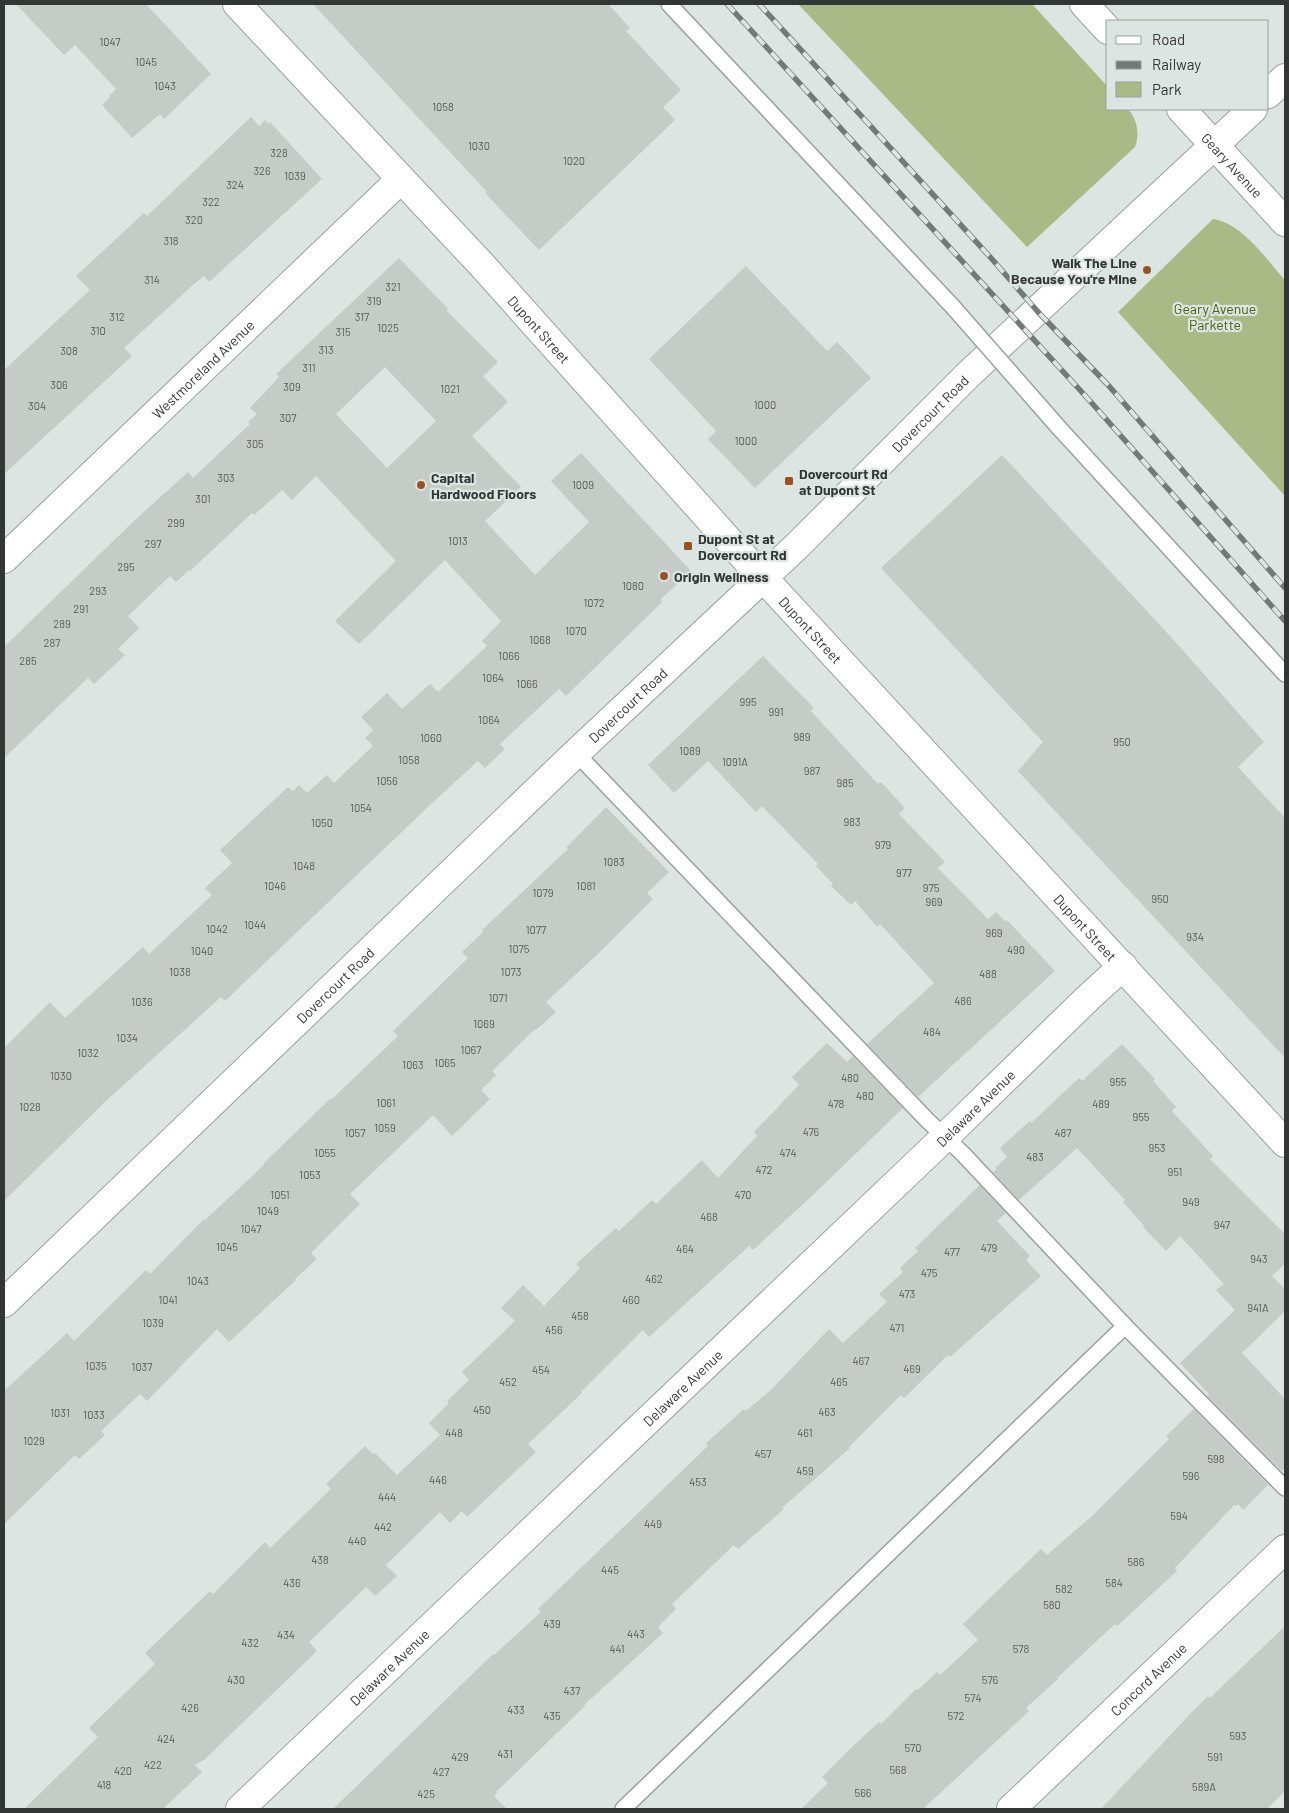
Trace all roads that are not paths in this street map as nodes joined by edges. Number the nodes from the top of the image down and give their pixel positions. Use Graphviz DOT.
graph roads {
  1 [pos="237,4"];
  2 [pos="669,4"];
  3 [pos="1084,4"];
  4 [pos="1106,28"];
  5 [pos="1285,78"];
  6 [pos="1269,93"];
  7 [pos="1182,110"];
  8 [pos="1252,110"];
  9 [pos="1215,146"];
  10 [pos="401,178"];
  11 [pos="1285,222"];
  12 [pos="4,559"];
  13 [pos="763,577"];
  14 [pos="1285,674"];
  15 [pos="576,752"];
  16 [pos="1124,966"];
  17 [pos="945,1137"];
  18 [pos="1285,1142"];
  19 [pos="4,1303"];
  20 [pos="1125,1326"];
  21 [pos="1285,1488"];
  22 [pos="1285,1549"];
  23 [pos="240,1809"];
  24 [pos="623,1809"];
  25 [pos="1011,1809"];
  1 -- 10 [label="street, Dupont Street"];
  2 -- 14 [label="lane, bridge"];
  3 -- 4 [label="street"];
  5 -- 6 [label="street"];
  7 -- 9 [label="street, Geary Avenue"];
  8 -- 9 [label="street, Dovercourt Road"];
  9 -- 11 [label="street, Geary Avenue"];
  9 -- 13 [label="street, Dovercourt Road"];
  10 -- 12 [label="street, Westmoreland Avenue"];
  10 -- 13 [label="street, Dupont Street"];
  13 -- 15 [label="street, Dovercourt Road"];
  13 -- 16 [label="street, Dupont Street"];
  15 -- 17 [label="lane"];
  15 -- 19 [label="street, Dovercourt Road"];
  16 -- 17 [label="street, Delaware Avenue"];
  16 -- 18 [label="street, Dupont Street"];
  17 -- 20 [label="lane"];
  17 -- 23 [label="street, Delaware Avenue"];
  20 -- 21 [label="lane"];
  20 -- 24 [label="lane"];
  22 -- 25 [label="street, Concord Avenue"];
}
